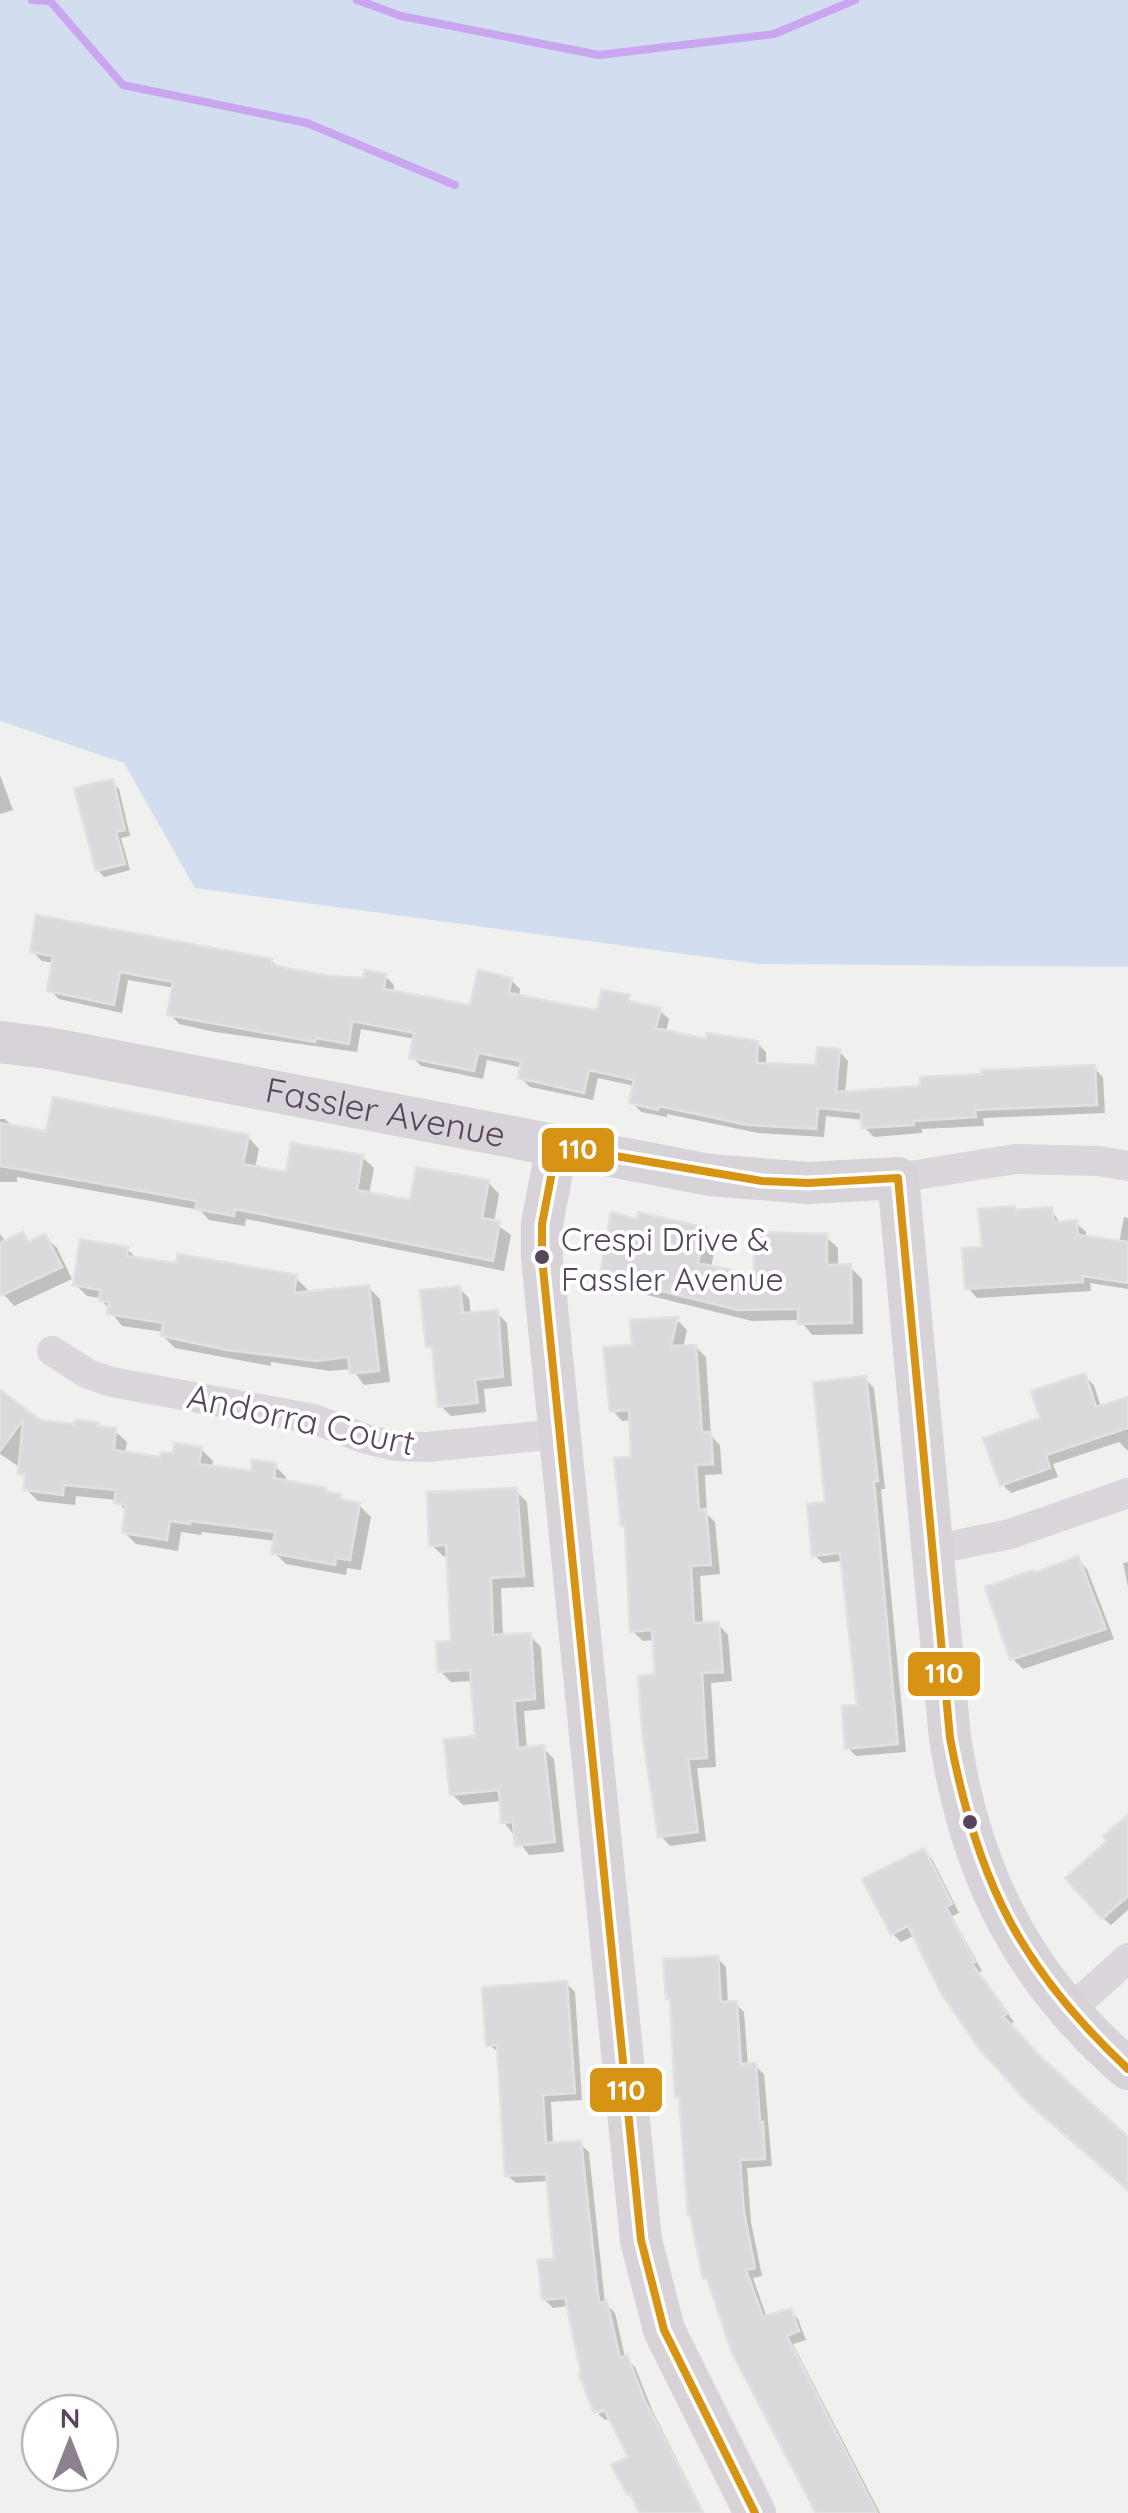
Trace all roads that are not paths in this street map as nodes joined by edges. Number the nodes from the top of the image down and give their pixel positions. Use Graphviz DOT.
graph roads {
  1 [pos="0,1042"];
  2 [pos="558,1146"];
  3 [pos="1128,1166"];
  4 [pos="898,1178"];
  5 [pos="52,1351"];
  6 [pos="559,1434"];
  7 [pos="1128,1494"];
  8 [pos="932,1550"];
  9 [pos="1128,1958"];
  10 [pos="1068,2012"];
  11 [pos="1128,2069"];
  12 [pos="755,2513"];
  1 -- 2 [label="street, Fassler Avenue"];
  2 -- 4 [label="street, Fassler Avenue"];
  2 -- 6 [label="street"];
  3 -- 4 [label="street, Fassler Avenue"];
  4 -- 8 [label="street"];
  5 -- 6 [label="street, Andorra Court"];
  6 -- 12 [label="street"];
  7 -- 8 [label="street"];
  8 -- 10 [label="street"];
  9 -- 10 [label="street"];
  10 -- 11 [label="street"];
}
